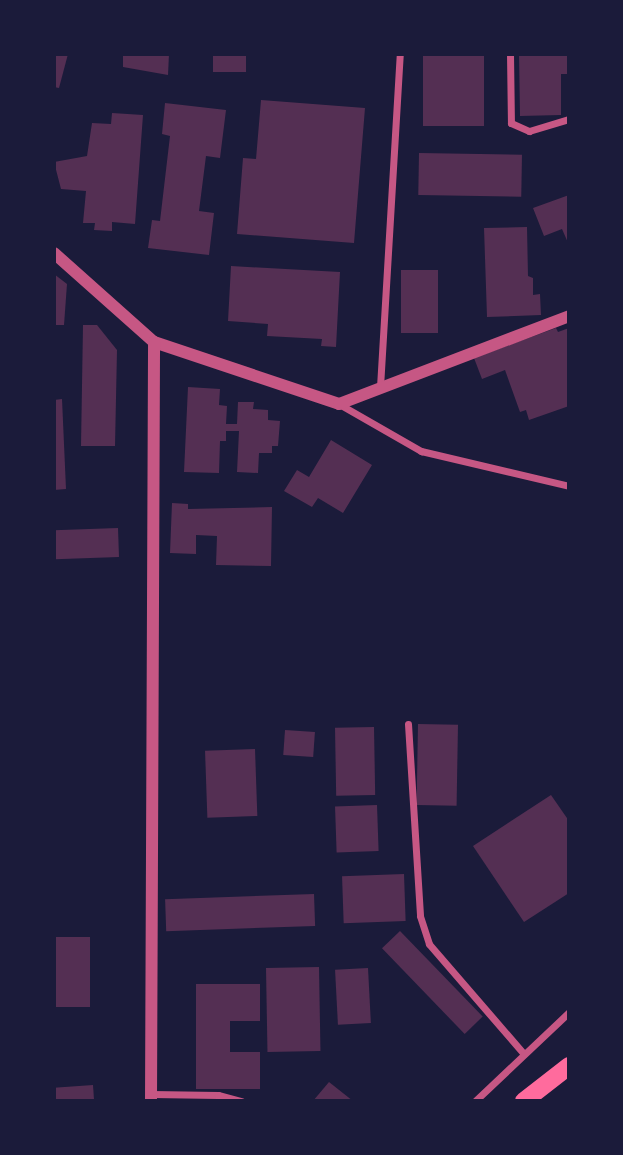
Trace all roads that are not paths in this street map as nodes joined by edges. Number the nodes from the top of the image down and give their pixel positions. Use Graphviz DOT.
graph roads {
  1 [pos="400,54"];
  2 [pos="510,54"];
  3 [pos="569,118"];
  4 [pos="54,253"];
  5 [pos="569,316"];
  6 [pos="154,342"];
  7 [pos="380,387"];
  8 [pos="339,404"];
  9 [pos="569,486"];
  10 [pos="408,724"];
  11 [pos="569,1012"];
  12 [pos="524,1054"];
  13 [pos="569,1066"];
  14 [pos="151,1097"];
  15 [pos="241,1101"];
  16 [pos="475,1101"];
  17 [pos="524,1101"];
  1 -- 7 [label="street"];
  2 -- 3 [label="street"];
  4 -- 6 [label="street"];
  5 -- 7 [label="street"];
  6 -- 8 [label="street"];
  6 -- 14 [label="street"];
  7 -- 8 [label="street"];
  8 -- 9 [label="street"];
  10 -- 12 [label="street"];
  11 -- 12 [label="street"];
  12 -- 16 [label="street"];
  13 -- 17 [label="main road"];
  14 -- 15 [label="street"];
}
